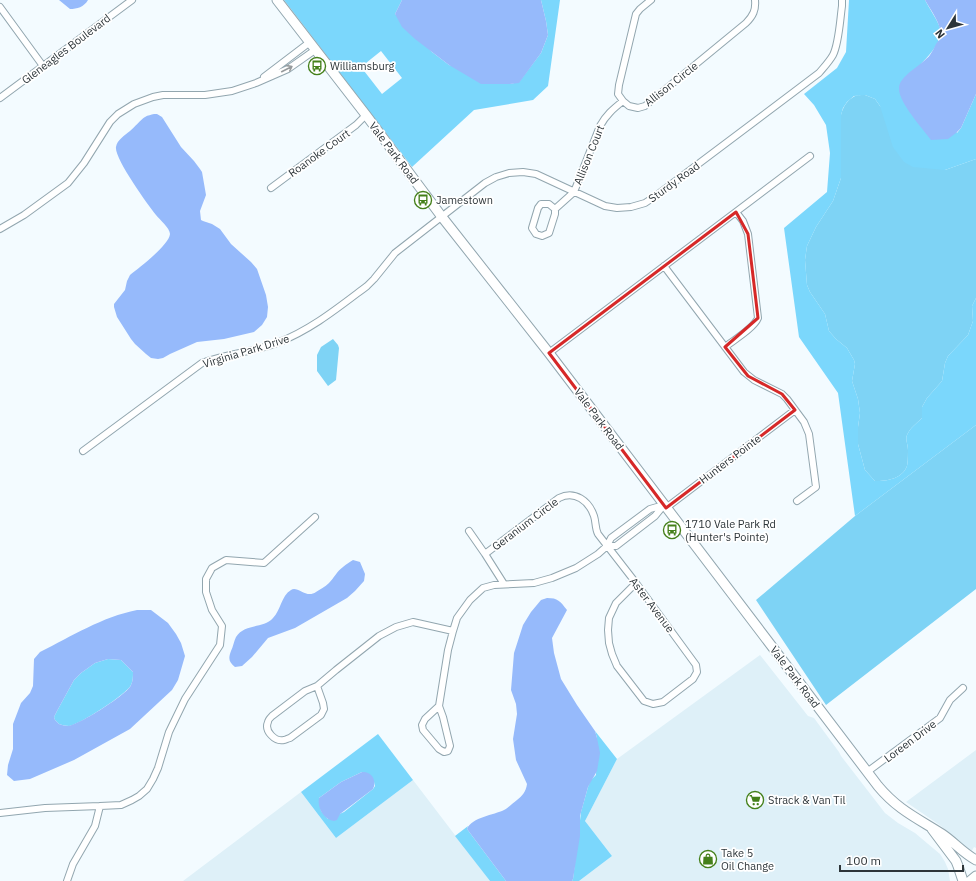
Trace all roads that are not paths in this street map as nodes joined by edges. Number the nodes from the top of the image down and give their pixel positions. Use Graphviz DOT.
graph roads {
  1 [pos="132,0"];
  2 [pos="277,0"];
  3 [pos="652,0"];
  4 [pos="755,0"];
  5 [pos="842,0"];
  6 [pos="0,7"];
  7 [pos="310,42"];
  8 [pos="316,50"];
  9 [pos="43,66"];
  10 [pos="256,83"];
  11 [pos="0,98"];
  12 [pos="623,101"];
  13 [pos="366,115"];
  14 [pos="810,156"];
  15 [pos="271,188"];
  16 [pos="574,192"];
  17 [pos="555,209"];
  18 [pos="736,212"];
  19 [pos="442,217"];
  20 [pos="0,229"];
  21 [pos="664,266"];
  22 [pos="725,347"];
  23 [pos="549,353"];
  24 [pos="795,410"];
  25 [pos="83,451"];
  26 [pos="797,501"];
  27 [pos="665,506"];
  28 [pos="315,517"];
  29 [pos="468,531"];
  30 [pos="607,546"];
  31 [pos="485,554"];
  32 [pos="636,583"];
  33 [pos="504,584"];
  34 [pos="453,631"];
  35 [pos="317,686"];
  36 [pos="963,688"];
  37 [pos="439,706"];
  38 [pos="867,772"];
  39 [pos="100,806"];
  40 [pos="0,813"];
  41 [pos="931,828"];
  42 [pos="976,860"];
  43 [pos="976,876"];
  44 [pos="67,881"];
  45 [pos="962,881"];
  46 [pos="970,881"];
  1 -- 9 [label="street, Gleneagles Boulevard"];
  2 -- 7 [label="main road, Vale Park Road"];
  3 -- 12 [label="street"];
  4 -- 12 [label="street, Allison Circle"];
  5 -- 16 [label="street, Sturdy Road"];
  6 -- 9 [label="street"];
  7 -- 8 [label="main road, Vale Park Road"];
  7 -- 10 [label="street"];
  10 -- 8 [label="street, one-way"];
  8 -- 13 [label="main road, Vale Park Road"];
  9 -- 11 [label="street, Gleneagles Boulevard"];
  10 -- 20 [label="street"];
  12 -- 16 [label="street, Allison Court"];
  13 -- 15 [label="street, Roanoke Court"];
  13 -- 19 [label="main road, Vale Park Road"];
  14 -- 18 [label="street"];
  16 -- 17 [label="street, Allison Court"];
  16 -- 19 [label="street, Sturdy Road"];
  17 -- 17 [label="street"];
  18 -- 21 [label="street"];
  18 -- 22 [label="street"];
  19 -- 23 [label="main road, Vale Park Road"];
  19 -- 25 [label="street, Virginia Park Drive"];
  21 -- 22 [label="street"];
  21 -- 23 [label="street"];
  22 -- 24 [label="street"];
  23 -- 27 [label="main road, Vale Park Road"];
  24 -- 26 [label="street"];
  24 -- 27 [label="street, Hunters Pointe"];
  27 -- 30 [label="street, Hunters Pointe"];
  27 -- 38 [label="main road, Vale Park Road"];
  28 -- 39 [label="street"];
  29 -- 31 [label="street"];
  30 -- 31 [label="street, Geranium Circle"];
  30 -- 32 [label="street, Aster Avenue"];
  30 -- 33 [label="street, Hunters Pointe"];
  31 -- 33 [label="street"];
  32 -- 32 [label="street, Aster Avenue"];
  33 -- 34 [label="street, Hunters Pointe"];
  34 -- 35 [label="street"];
  34 -- 37 [label="street, Hunters Pointe"];
  35 -- 35 [label="street"];
  36 -- 38 [label="street, Loreen Drive"];
  37 -- 37 [label="street"];
  38 -- 41 [label="main road, Vale Park Road"];
  39 -- 40 [label="street"];
  39 -- 44 [label="street"];
  41 -- 42 [label="main road, Vale Park Road"];
  41 -- 45 [label="main road, Vale Park Road"];
  43 -- 46 [label="main road"];
}
